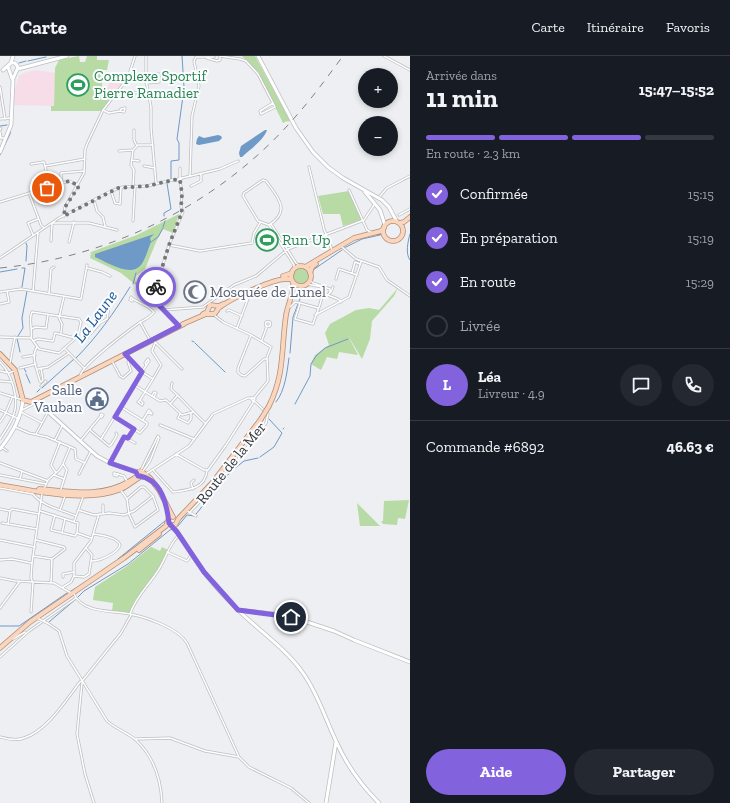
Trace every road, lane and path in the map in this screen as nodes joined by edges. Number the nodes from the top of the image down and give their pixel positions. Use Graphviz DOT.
graph roads {
  1 [pos="14,56"];
  2 [pos="63,56"];
  3 [pos="68,56"];
  4 [pos="135,56"];
  5 [pos="146,56"];
  6 [pos="214,56"];
  7 [pos="220,56"];
  8 [pos="258,56"];
  9 [pos="384,56"];
  10 [pos="207,58"];
  11 [pos="226,58"];
  12 [pos="214,60"];
  13 [pos="220,60"];
  14 [pos="12,63"];
  15 [pos="8,66"];
  16 [pos="17,66"];
  17 [pos="2,70"];
  18 [pos="410,70"];
  19 [pos="9,72"];
  20 [pos="15,73"];
  21 [pos="146,74"];
  22 [pos="12,81"];
  23 [pos="146,83"];
  24 [pos="0,87"];
  25 [pos="147,90"];
  26 [pos="114,96"];
  27 [pos="273,103"];
  28 [pos="103,110"];
  29 [pos="120,111"];
  30 [pos="11,118"];
  31 [pos="5,119"];
  32 [pos="0,120"];
  33 [pos="0,130"];
  34 [pos="134,130"];
  35 [pos="1,138"];
  36 [pos="6,138"];
  37 [pos="153,145"];
  38 [pos="137,146"];
  39 [pos="133,150"];
  40 [pos="119,151"];
  41 [pos="0,152"];
  42 [pos="85,158"];
  43 [pos="132,160"];
  44 [pos="238,161"];
  45 [pos="139,162"];
  46 [pos="31,164"];
  47 [pos="45,166"];
  48 [pos="144,166"];
  49 [pos="309,167"];
  50 [pos="155,168"];
  51 [pos="180,168"];
  52 [pos="85,171"];
  53 [pos="201,174"];
  54 [pos="190,176"];
  55 [pos="410,176"];
  56 [pos="180,179"];
  57 [pos="61,183"];
  58 [pos="156,184"];
  59 [pos="79,186"];
  60 [pos="134,186"];
  61 [pos="191,186"];
  62 [pos="49,187"];
  63 [pos="121,188"];
  64 [pos="360,188"];
  65 [pos="349,190"];
  66 [pos="111,191"];
  67 [pos="29,193"];
  68 [pos="54,193"];
  69 [pos="380,196"];
  70 [pos="94,200"];
  71 [pos="0,202"];
  72 [pos="374,205"];
  73 [pos="410,210"];
  74 [pos="400,215"];
  75 [pos="64,216"];
  76 [pos="410,217"];
  77 [pos="38,219"];
  78 [pos="133,220"];
  79 [pos="364,220"];
  80 [pos="410,220"];
  81 [pos="74,222"];
  82 [pos="399,222"];
  83 [pos="260,223"];
  84 [pos="52,224"];
  85 [pos="270,224"];
  86 [pos="105,226"];
  87 [pos="384,227"];
  88 [pos="45,228"];
  89 [pos="403,229"];
  90 [pos="117,230"];
  91 [pos="38,232"];
  92 [pos="366,232"];
  93 [pos="326,234"];
  94 [pos="34,235"];
  95 [pos="384,235"];
  96 [pos="51,240"];
  97 [pos="69,242"];
  98 [pos="169,245"];
  99 [pos="342,247"];
  100 [pos="286,250"];
  101 [pos="332,250"];
  102 [pos="0,258"];
  103 [pos="361,263"];
  104 [pos="87,265"];
  105 [pos="54,267"];
  106 [pos="303,267"];
  107 [pos="87,268"];
  108 [pos="293,271"];
  109 [pos="310,273"];
  110 [pos="352,273"];
  111 [pos="357,275"];
  112 [pos="110,276"];
  113 [pos="336,280"];
  114 [pos="293,281"];
  115 [pos="309,282"];
  116 [pos="300,286"];
  117 [pos="328,288"];
  118 [pos="7,291"];
  119 [pos="33,291"];
  120 [pos="0,292"];
  121 [pos="248,292"];
  122 [pos="323,293"];
  123 [pos="331,293"];
  124 [pos="49,294"];
  125 [pos="292,294"];
  126 [pos="326,295"];
  127 [pos="64,296"];
  128 [pos="410,296"];
  129 [pos="132,299"];
  130 [pos="342,301"];
  131 [pos="300,303"];
  132 [pos="0,304"];
  133 [pos="150,304"];
  134 [pos="109,306"];
  135 [pos="148,307"];
  136 [pos="211,307"];
  137 [pos="318,308"];
  138 [pos="164,310"];
  139 [pos="227,311"];
  140 [pos="317,313"];
  141 [pos="286,314"];
  142 [pos="48,315"];
  143 [pos="60,316"];
  144 [pos="242,316"];
  145 [pos="218,317"];
  146 [pos="140,322"];
  147 [pos="184,324"];
  148 [pos="179,326"];
  149 [pos="267,326"];
  150 [pos="237,328"];
  151 [pos="31,329"];
  152 [pos="172,330"];
  153 [pos="61,334"];
  154 [pos="252,335"];
  155 [pos="78,336"];
  156 [pos="0,337"];
  157 [pos="15,337"];
  158 [pos="31,338"];
  159 [pos="75,338"];
  160 [pos="262,340"];
  161 [pos="34,341"];
  162 [pos="153,342"];
  163 [pos="37,348"];
  164 [pos="64,348"];
  165 [pos="68,353"];
  166 [pos="0,354"];
  167 [pos="125,354"];
  168 [pos="34,355"];
  169 [pos="23,357"];
  170 [pos="267,359"];
  171 [pos="112,360"];
  172 [pos="130,360"];
  173 [pos="0,362"];
  174 [pos="10,363"];
  175 [pos="36,364"];
  176 [pos="146,365"];
  177 [pos="20,368"];
  178 [pos="42,368"];
  179 [pos="84,368"];
  180 [pos="38,369"];
  181 [pos="182,369"];
  182 [pos="0,371"];
  183 [pos="15,371"];
  184 [pos="142,372"];
  185 [pos="9,373"];
  186 [pos="81,376"];
  187 [pos="153,379"];
  188 [pos="0,381"];
  189 [pos="43,381"];
  190 [pos="11,382"];
  191 [pos="172,383"];
  192 [pos="134,385"];
  193 [pos="41,386"];
  194 [pos="145,392"];
  195 [pos="0,393"];
  196 [pos="178,395"];
  197 [pos="152,396"];
  198 [pos="14,397"];
  199 [pos="154,397"];
  200 [pos="22,399"];
  201 [pos="35,400"];
  202 [pos="253,400"];
  203 [pos="136,401"];
  204 [pos="170,404"];
  205 [pos="121,407"];
  206 [pos="0,410"];
  207 [pos="21,411"];
  208 [pos="48,412"];
  209 [pos="6,413"];
  210 [pos="192,413"];
  211 [pos="180,414"];
  212 [pos="13,416"];
  213 [pos="100,417"];
  214 [pos="115,417"];
  215 [pos="153,417"];
  216 [pos="18,419"];
  217 [pos="142,420"];
  218 [pos="0,422"];
  219 [pos="42,423"];
  220 [pos="205,423"];
  221 [pos="160,424"];
  222 [pos="63,425"];
  223 [pos="15,427"];
  224 [pos="134,429"];
  225 [pos="0,430"];
  226 [pos="90,430"];
  227 [pos="4,432"];
  228 [pos="116,433"];
  229 [pos="36,434"];
  230 [pos="128,438"];
  231 [pos="0,439"];
  232 [pos="101,439"];
  233 [pos="194,439"];
  234 [pos="55,440"];
  235 [pos="80,440"];
  236 [pos="60,442"];
  237 [pos="135,443"];
  238 [pos="70,447"];
  239 [pos="1,448"];
  240 [pos="7,451"];
  241 [pos="91,452"];
  242 [pos="176,454"];
  243 [pos="0,463"];
  244 [pos="85,463"];
  245 [pos="110,463"];
  246 [pos="63,464"];
  247 [pos="225,466"];
  248 [pos="153,470"];
  249 [pos="22,471"];
  250 [pos="207,471"];
  251 [pos="56,473"];
  252 [pos="79,474"];
  253 [pos="118,474"];
  254 [pos="141,474"];
  255 [pos="0,475"];
  256 [pos="54,475"];
  257 [pos="20,479"];
  258 [pos="64,479"];
  259 [pos="194,480"];
  260 [pos="48,481"];
  261 [pos="127,482"];
  262 [pos="0,483"];
  263 [pos="46,484"];
  264 [pos="157,487"];
  265 [pos="0,488"];
  266 [pos="120,489"];
  267 [pos="42,490"];
  268 [pos="193,490"];
  269 [pos="61,491"];
  270 [pos="65,495"];
  271 [pos="83,496"];
  272 [pos="153,496"];
  273 [pos="127,499"];
  274 [pos="41,501"];
  275 [pos="103,505"];
  276 [pos="0,509"];
  277 [pos="60,510"];
  278 [pos="78,510"];
  279 [pos="188,510"];
  280 [pos="10,511"];
  281 [pos="40,511"];
  282 [pos="103,513"];
  283 [pos="39,514"];
  284 [pos="99,514"];
  285 [pos="129,514"];
  286 [pos="55,515"];
  287 [pos="76,516"];
  288 [pos="196,516"];
  289 [pos="65,519"];
  290 [pos="173,521"];
  291 [pos="74,522"];
  292 [pos="2,523"];
  293 [pos="8,524"];
  294 [pos="37,529"];
  295 [pos="62,533"];
  296 [pos="76,533"];
  297 [pos="178,533"];
  298 [pos="93,534"];
  299 [pos="91,538"];
  300 [pos="0,540"];
  301 [pos="36,540"];
  302 [pos="35,547"];
  303 [pos="86,548"];
  304 [pos="167,552"];
  305 [pos="192,554"];
  306 [pos="33,556"];
  307 [pos="52,559"];
  308 [pos="0,560"];
  309 [pos="92,561"];
  310 [pos="32,563"];
  311 [pos="74,572"];
  312 [pos="74,576"];
  313 [pos="63,577"];
  314 [pos="0,578"];
  315 [pos="31,578"];
  316 [pos="20,581"];
  317 [pos="29,582"];
  318 [pos="33,582"];
  319 [pos="51,583"];
  320 [pos="62,587"];
  321 [pos="72,595"];
  322 [pos="0,608"];
  323 [pos="238,610"];
  324 [pos="31,612"];
  325 [pos="131,614"];
  326 [pos="36,617"];
  327 [pos="42,620"];
  328 [pos="29,631"];
  329 [pos="0,648"];
  330 [pos="0,656"];
  331 [pos="410,662"];
  332 [pos="82,681"];
  333 [pos="0,737"];
  334 [pos="135,739"];
  335 [pos="336,742"];
  336 [pos="239,757"];
  337 [pos="94,803"];
  338 [pos="162,803"];
  339 [pos="309,803"];
  340 [pos="326,803"];
  341 [pos="379,803"];
  1 -- 14 [label="main road"];
  1 -- 16 [label="main road"];
  2 -- 16 [label="main road"];
  3 -- 16 [label="main road"];
  4 -- 26 [label="street"];
  5 -- 21 [label="street"];
  6 -- 10 [label="street"];
  6 -- 12 [label="street"];
  7 -- 11 [label="street"];
  7 -- 13 [label="street"];
  8 -- 64 [label="main road"];
  9 -- 18 [label="street"];
  10 -- 12 [label="street"];
  10 -- 54 [label="street"];
  11 -- 13 [label="street"];
  11 -- 27 [label="street"];
  12 -- 13 [label="street"];
  14 -- 15 [label="main road"];
  14 -- 16 [label="main road"];
  15 -- 17 [label="main road"];
  15 -- 19 [label="main road"];
  16 -- 20 [label="main road"];
  17 -- 19 [label="main road"];
  19 -- 20 [label="main road"];
  19 -- 22 [label="main road"];
  20 -- 22 [label="main road"];
  21 -- 23 [label="street"];
  21 -- 23 [label="street"];
  22 -- 30 [label="main road"];
  23 -- 25 [label="street"];
  24 -- 31 [label="street"];
  25 -- 26 [label="street"];
  25 -- 37 [label="street"];
  26 -- 28 [label="street"];
  27 -- 27 [label="street"];
  28 -- 29 [label="street"];
  28 -- 42 [label="street"];
  30 -- 31 [label="street"];
  30 -- 36 [label="main road"];
  31 -- 32 [label="street"];
  33 -- 35 [label="street"];
  34 -- 38 [label="street"];
  35 -- 36 [label="street"];
  36 -- 41 [label="main road"];
  37 -- 38 [label="street"];
  37 -- 50 [label="street"];
  38 -- 39 [label="street"];
  39 -- 40 [label="street"];
  39 -- 43 [label="street"];
  42 -- 47 [label="street"];
  42 -- 52 [label="street"];
  43 -- 45 [label="street"];
  43 -- 60 [label="street"];
  44 -- 53 [label="street"];
  46 -- 47 [label="street"];
  47 -- 62 [label="street"];
  48 -- 50 [label="street"];
  49 -- 93 [label="street"];
  50 -- 58 [label="street"];
  51 -- 56 [label="street"];
  52 -- 57 [label="street"];
  52 -- 59 [label="street"];
  53 -- 54 [label="street"];
  53 -- 61 [label="street"];
  54 -- 56 [label="street"];
  55 -- 69 [label="street"];
  56 -- 58 [label="street"];
  56 -- 98 [label="street"];
  57 -- 59 [label="street"];
  57 -- 62 [label="street"];
  58 -- 60 [label="street"];
  59 -- 75 [label="street"];
  60 -- 63 [label="street"];
  60 -- 78 [label="street"];
  62 -- 67 [label="street"];
  62 -- 68 [label="street"];
  63 -- 66 [label="street"];
  63 -- 66 [label="street"];
  64 -- 82 [label="main road"];
  64 -- 87 [label="main road"];
  65 -- 79 [label="street"];
  66 -- 70 [label="street"];
  67 -- 71 [label="street"];
  67 -- 77 [label="street"];
  70 -- 75 [label="street"];
  70 -- 86 [label="street"];
  72 -- 79 [label="street"];
  73 -- 74 [label="street"];
  75 -- 84 [label="street"];
  76 -- 82 [label="main road"];
  77 -- 88 [label="street"];
  77 -- 94 [label="street"];
  79 -- 92 [label="street"];
  79 -- 93 [label="street"];
  80 -- 89 [label="main road"];
  81 -- 84 [label="street"];
  81 -- 86 [label="street"];
  81 -- 97 [label="street"];
  82 -- 87 [label="main road"];
  82 -- 89 [label="main road"];
  83 -- 85 [label="street"];
  83 -- 85 [label="street"];
  83 -- 98 [label="street"];
  84 -- 88 [label="street"];
  84 -- 96 [label="street"];
  85 -- 100 [label="street"];
  86 -- 90 [label="street"];
  87 -- 92 [label="main road"];
  87 -- 95 [label="main road"];
  88 -- 91 [label="street"];
  89 -- 95 [label="main road"];
  91 -- 94 [label="street"];
  91 -- 119 [label="street"];
  92 -- 101 [label="main road"];
  93 -- 100 [label="street"];
  93 -- 101 [label="street"];
  94 -- 102 [label="street"];
  95 -- 99 [label="main road"];
  98 -- 138 [label="street"];
  99 -- 103 [label="street"];
  99 -- 109 [label="main road"];
  100 -- 106 [label="street"];
  100 -- 108 [label="street"];
  100 -- 136 [label="street"];
  101 -- 106 [label="main road"];
  103 -- 110 [label="street"];
  103 -- 111 [label="street"];
  103 -- 128 [label="street"];
  104 -- 107 [label="street"];
  105 -- 124 [label="street"];
  106 -- 108 [label="main road"];
  106 -- 109 [label="main road"];
  107 -- 112 [label="street"];
  107 -- 127 [label="street"];
  108 -- 114 [label="main road"];
  108 -- 136 [label="main road"];
  109 -- 115 [label="main road"];
  110 -- 111 [label="street"];
  110 -- 113 [label="street"];
  111 -- 130 [label="street"];
  114 -- 116 [label="main road"];
  114 -- 121 [label="main road"];
  114 -- 125 [label="main road, Route de la Mer"];
  115 -- 116 [label="main road"];
  115 -- 117 [label="street"];
  115 -- 122 [label="street"];
  116 -- 125 [label="main road, Route de la Mer"];
  117 -- 122 [label="street"];
  117 -- 123 [label="street"];
  117 -- 123 [label="street"];
  118 -- 119 [label="street"];
  118 -- 120 [label="street"];
  118 -- 132 [label="street"];
  119 -- 124 [label="street"];
  121 -- 136 [label="main road"];
  121 -- 144 [label="street"];
  122 -- 126 [label="street"];
  122 -- 137 [label="street"];
  123 -- 126 [label="street"];
  123 -- 130 [label="street"];
  124 -- 127 [label="street"];
  125 -- 141 [label="main road, Route de la Mer"];
  126 -- 130 [label="street"];
  127 -- 143 [label="street"];
  129 -- 135 [label="street"];
  130 -- 140 [label="street"];
  131 -- 137 [label="street"];
  131 -- 140 [label="street"];
  131 -- 141 [label="street"];
  133 -- 135 [label="street"];
  134 -- 155 [label="street"];
  135 -- 146 [label="street"];
  136 -- 138 [label="street"];
  136 -- 145 [label="street"];
  136 -- 145 [label="street"];
  136 -- 147 [label="main road"];
  137 -- 140 [label="street"];
  138 -- 148 [label="street"];
  139 -- 144 [label="street"];
  141 -- 247 [label="main road, Route de la Mer, bridge"];
  142 -- 143 [label="street"];
  142 -- 151 [label="street"];
  142 -- 151 [label="street"];
  143 -- 153 [label="street"];
  143 -- 155 [label="street"];
  144 -- 150 [label="street"];
  145 -- 150 [label="street"];
  146 -- 162 [label="street"];
  146 -- 179 [label="street"];
  147 -- 148 [label="main road"];
  147 -- 152 [label="main road"];
  148 -- 152 [label="main road"];
  149 -- 160 [label="street"];
  150 -- 154 [label="street"];
  151 -- 158 [label="street"];
  152 -- 162 [label="main road"];
  153 -- 159 [label="street"];
  153 -- 161 [label="street"];
  154 -- 160 [label="street"];
  154 -- 170 [label="street"];
  155 -- 159 [label="street"];
  156 -- 157 [label="street"];
  157 -- 158 [label="street"];
  157 -- 174 [label="street"];
  158 -- 161 [label="street"];
  159 -- 164 [label="street"];
  160 -- 170 [label="street"];
  161 -- 163 [label="street"];
  162 -- 167 [label="main road"];
  162 -- 181 [label="street"];
  162 -- 187 [label="street"];
  163 -- 164 [label="street"];
  163 -- 168 [label="street"];
  164 -- 165 [label="street"];
  165 -- 178 [label="street"];
  165 -- 179 [label="street"];
  166 -- 174 [label="main road"];
  167 -- 171 [label="main road"];
  167 -- 172 [label="street"];
  168 -- 169 [label="street"];
  168 -- 175 [label="street"];
  170 -- 202 [label="street"];
  171 -- 172 [label="street"];
  171 -- 186 [label="main road"];
  172 -- 184 [label="street"];
  173 -- 185 [label="street"];
  174 -- 183 [label="main road"];
  175 -- 177 [label="street"];
  175 -- 180 [label="street"];
  176 -- 184 [label="street"];
  178 -- 180 [label="street"];
  178 -- 189 [label="street"];
  179 -- 186 [label="street"];
  180 -- 189 [label="street"];
  182 -- 185 [label="street"];
  183 -- 185 [label="street"];
  183 -- 200 [label="main road"];
  184 -- 187 [label="street"];
  184 -- 192 [label="street"];
  185 -- 190 [label="street"];
  186 -- 201 [label="main road"];
  187 -- 194 [label="street"];
  188 -- 190 [label="street"];
  189 -- 193 [label="street"];
  190 -- 198 [label="street"];
  191 -- 196 [label="street"];
  192 -- 194 [label="street"];
  192 -- 205 [label="street"];
  194 -- 197 [label="street"];
  194 -- 203 [label="street"];
  195 -- 198 [label="street"];
  196 -- 204 [label="street"];
  196 -- 210 [label="street"];
  197 -- 199 [label="street"];
  197 -- 199 [label="street"];
  198 -- 200 [label="street"];
  198 -- 209 [label="street"];
  198 -- 212 [label="street"];
  199 -- 204 [label="street"];
  200 -- 201 [label="main road"];
  200 -- 207 [label="main road"];
  201 -- 207 [label="street"];
  201 -- 208 [label="main road"];
  202 -- 220 [label="street"];
  202 -- 250 [label="street"];
  202 -- 279 [label="street, Route de la Mer"];
  204 -- 211 [label="street"];
  205 -- 214 [label="street"];
  205 -- 217 [label="street"];
  206 -- 209 [label="street"];
  207 -- 216 [label="main road"];
  207 -- 219 [label="street"];
  208 -- 219 [label="street"];
  208 -- 222 [label="main road"];
  209 -- 212 [label="street"];
  209 -- 218 [label="street"];
  210 -- 211 [label="street"];
  210 -- 211 [label="street"];
  210 -- 220 [label="street"];
  212 -- 216 [label="street"];
  212 -- 227 [label="street"];
  213 -- 226 [label="street"];
  214 -- 224 [label="street"];
  214 -- 232 [label="street"];
  215 -- 217 [label="street"];
  216 -- 223 [label="main road"];
  217 -- 224 [label="street"];
  219 -- 229 [label="street"];
  220 -- 233 [label="street"];
  221 -- 233 [label="street"];
  222 -- 234 [label="street"];
  222 -- 235 [label="main road"];
  223 -- 229 [label="street"];
  223 -- 239 [label="main road"];
  224 -- 230 [label="street"];
  225 -- 227 [label="street"];
  226 -- 232 [label="street"];
  226 -- 235 [label="street"];
  227 -- 231 [label="street"];
  228 -- 232 [label="street"];
  229 -- 234 [label="street"];
  230 -- 237 [label="street"];
  230 -- 245 [label="street"];
  233 -- 242 [label="street"];
  234 -- 236 [label="street"];
  235 -- 241 [label="main road"];
  236 -- 238 [label="street"];
  236 -- 251 [label="street"];
  238 -- 244 [label="street"];
  238 -- 246 [label="street"];
  239 -- 240 [label="street"];
  241 -- 244 [label="street"];
  241 -- 245 [label="main road"];
  242 -- 248 [label="street"];
  242 -- 250 [label="street"];
  243 -- 249 [label="street"];
  244 -- 252 [label="street"];
  245 -- 254 [label="main road"];
  246 -- 251 [label="street"];
  246 -- 258 [label="street"];
  247 -- 279 [label="main road, Route de la Mer"];
  247 -- 290 [label="main road, Route de la Mer"];
  248 -- 254 [label="street"];
  248 -- 268 [label="street"];
  249 -- 257 [label="street"];
  249 -- 260 [label="street"];
  250 -- 268 [label="street"];
  251 -- 256 [label="street"];
  253 -- 261 [label="street"];
  254 -- 254 [label="street"];
  254 -- 261 [label="main road"];
  254 -- 264 [label="main road"];
  254 -- 264 [label="main road"];
  254 -- 266 [label="main road"];
  255 -- 257 [label="street"];
  256 -- 258 [label="street"];
  256 -- 260 [label="street"];
  257 -- 263 [label="street"];
  258 -- 269 [label="street"];
  259 -- 268 [label="street"];
  260 -- 263 [label="street"];
  261 -- 269 [label="main road"];
  262 -- 267 [label="main road"];
  263 -- 267 [label="street"];
  264 -- 290 [label="main road"];
  265 -- 274 [label="street"];
  266 -- 271 [label="main road"];
  266 -- 273 [label="street"];
  267 -- 269 [label="main road"];
  267 -- 270 [label="main road"];
  267 -- 274 [label="street"];
  270 -- 271 [label="main road"];
  270 -- 277 [label="street"];
  271 -- 278 [label="street"];
  272 -- 273 [label="street"];
  272 -- 285 [label="street"];
  272 -- 285 [label="street"];
  273 -- 285 [label="street"];
  274 -- 277 [label="street"];
  274 -- 281 [label="street"];
  275 -- 282 [label="street"];
  276 -- 280 [label="street"];
  277 -- 287 [label="street"];
  278 -- 284 [label="street"];
  278 -- 287 [label="street"];
  279 -- 288 [label="street"];
  279 -- 290 [label="main road, Route de la Mer"];
  280 -- 283 [label="street"];
  280 -- 293 [label="street"];
  281 -- 283 [label="street"];
  281 -- 286 [label="street"];
  282 -- 284 [label="street"];
  282 -- 285 [label="street"];
  283 -- 294 [label="street"];
  284 -- 298 [label="street"];
  286 -- 289 [label="street"];
  286 -- 295 [label="street"];
  287 -- 291 [label="street"];
  289 -- 291 [label="street"];
  289 -- 295 [label="street"];
  290 -- 297 [label="main road"];
  290 -- 321 [label="main road"];
  291 -- 296 [label="street"];
  292 -- 293 [label="street"];
  293 -- 294 [label="street"];
  294 -- 301 [label="street"];
  295 -- 296 [label="street"];
  296 -- 299 [label="street"];
  297 -- 304 [label="street"];
  297 -- 305 [label="main road"];
  298 -- 299 [label="street"];
  298 -- 309 [label="street"];
  299 -- 303 [label="street"];
  300 -- 302 [label="street"];
  301 -- 302 [label="street"];
  301 -- 307 [label="street"];
  302 -- 306 [label="street"];
  303 -- 309 [label="street"];
  303 -- 311 [label="street"];
  304 -- 305 [label="street"];
  304 -- 325 [label="street"];
  305 -- 323 [label="main road"];
  306 -- 307 [label="street"];
  306 -- 310 [label="street"];
  307 -- 319 [label="street"];
  308 -- 310 [label="street"];
  309 -- 312 [label="street"];
  310 -- 315 [label="street"];
  311 -- 312 [label="street"];
  311 -- 313 [label="street"];
  312 -- 320 [label="street"];
  314 -- 316 [label="street"];
  315 -- 317 [label="street"];
  315 -- 318 [label="street"];
  316 -- 317 [label="street"];
  316 -- 322 [label="street"];
  317 -- 318 [label="street"];
  318 -- 319 [label="street"];
  318 -- 324 [label="street"];
  319 -- 320 [label="street"];
  320 -- 321 [label="street"];
  321 -- 325 [label="street"];
  321 -- 326 [label="main road"];
  321 -- 327 [label="street"];
  323 -- 331 [label="main road"];
  323 -- 335 [label="main road"];
  325 -- 332 [label="street"];
  325 -- 336 [label="street"];
  326 -- 327 [label="street"];
  326 -- 329 [label="main road"];
  327 -- 328 [label="street"];
  327 -- 332 [label="street"];
  328 -- 329 [label="street"];
  328 -- 330 [label="street"];
  332 -- 333 [label="street"];
  332 -- 334 [label="street"];
  332 -- 337 [label="street"];
  334 -- 336 [label="street"];
  334 -- 338 [label="street"];
  335 -- 340 [label="main road"];
  335 -- 341 [label="main road"];
  336 -- 339 [label="street"];
}
